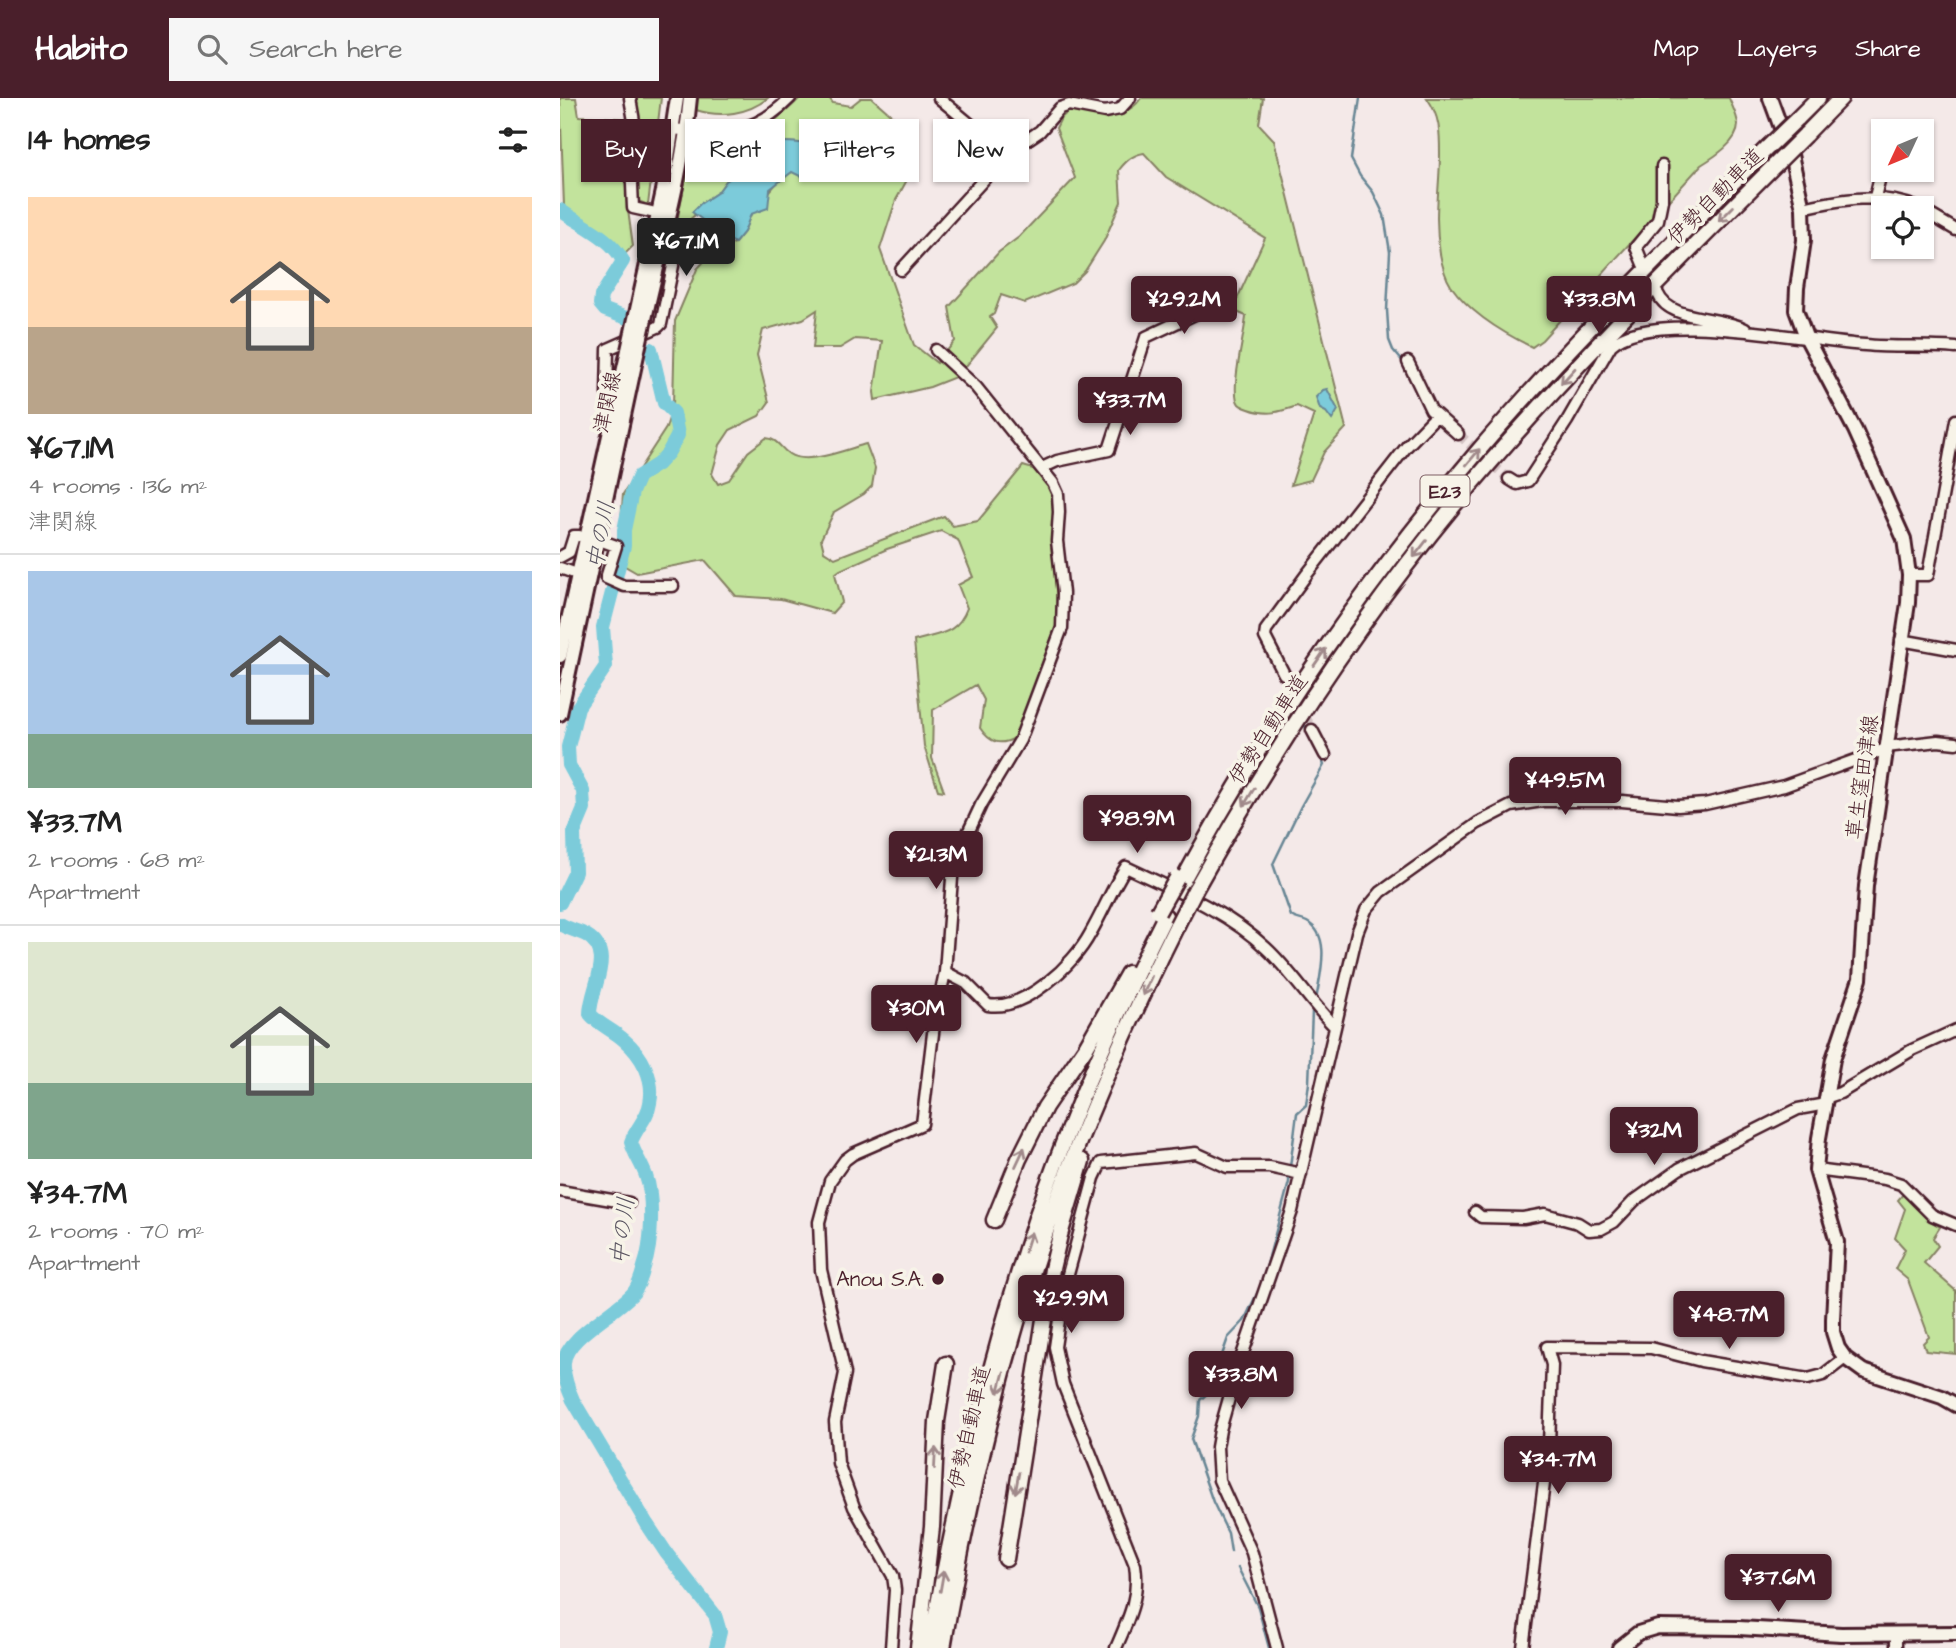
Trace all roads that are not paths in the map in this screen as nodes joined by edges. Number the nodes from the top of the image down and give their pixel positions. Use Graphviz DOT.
graph roads {
  1 [pos="630,98"];
  2 [pos="677,98"];
  3 [pos="690,98"];
  4 [pos="790,98"];
  5 [pos="939,98"];
  6 [pos="1130,98"];
  7 [pos="1771,98"];
  8 [pos="1818,98"];
  9 [pos="1841,98"];
  10 [pos="688,119"];
  11 [pos="767,119"];
  12 [pos="964,119"];
  13 [pos="672,129"];
  14 [pos="685,131"];
  15 [pos="1029,138"];
  16 [pos="685,139"];
  17 [pos="1662,166"];
  18 [pos="982,182"];
  19 [pos="1871,199"];
  20 [pos="1802,208"];
  21 [pos="651,212"];
  22 [pos="1934,217"];
  23 [pos="1956,230"];
  24 [pos="670,236"];
  25 [pos="1643,264"];
  26 [pos="901,270"];
  27 [pos="1658,294"];
  28 [pos="1210,307"];
  29 [pos="641,316"];
  30 [pos="1748,331"];
  31 [pos="1806,337"];
  32 [pos="1956,348"];
  33 [pos="633,350"];
  34 [pos="936,350"];
  35 [pos="1408,362"];
  36 [pos="607,394"];
  37 [pos="1436,416"];
  38 [pos="1956,420"];
  39 [pos="1458,434"];
  40 [pos="1042,468"];
  41 [pos="1509,479"];
  42 [pos="1951,480"];
  43 [pos="579,536"];
  44 [pos="606,542"];
  45 [pos="560,558"];
  46 [pos="560,568"];
  47 [pos="574,573"];
  48 [pos="1909,575"];
  49 [pos="673,586"];
  50 [pos="1901,640"];
  51 [pos="1956,650"];
  52 [pos="560,656"];
  53 [pos="1284,674"];
  54 [pos="560,714"];
  55 [pos="1312,730"];
  56 [pos="1956,743"];
  57 [pos="1886,748"];
  58 [pos="1325,755"];
  59 [pos="1167,918"];
  60 [pos="945,972"];
  61 [pos="1334,1026"];
  62 [pos="1956,1030"];
  63 [pos="1114,1059"];
  64 [pos="1827,1100"];
  65 [pos="1816,1170"];
  66 [pos="1294,1172"];
  67 [pos="560,1191"];
  68 [pos="629,1203"];
  69 [pos="1475,1212"];
  70 [pos="994,1220"];
  71 [pos="1956,1225"];
  72 [pos="1845,1358"];
  73 [pos="946,1364"];
  74 [pos="1956,1405"];
  75 [pos="1006,1559"];
  76 [pos="1956,1633"];
  77 [pos="1896,1641"];
  78 [pos="891,1648"];
  79 [pos="918,1648"];
  80 [pos="930,1648"];
  81 [pos="943,1648"];
  82 [pos="1116,1648"];
  83 [pos="1277,1648"];
  84 [pos="1523,1648"];
  85 [pos="1619,1648"];
  1 -- 21 [label="street"];
  2 -- 13 [label="main road, 津関線"];
  3 -- 10 [label="main road, 津関線"];
  4 -- 11 [label="street"];
  5 -- 12 [label="street"];
  6 -- 15 [label="street"];
  7 -- 20 [label="main road, 草生窪田津線"];
  59 -- 8 [label="highway, 伊勢自動車道 / E23, one-way, bridge"];
  9 -- 59 [label="highway, 伊勢自動車道 / E23, one-way, bridge"];
  13 -- 14 [label="street"];
  13 -- 29 [label="main road, 津関線"];
  16 -- 29 [label="main road, 津関線"];
  17 -- 25 [label="street"];
  18 -- 26 [label="street"];
  19 -- 20 [label="street"];
  20 -- 31 [label="main road, 草生窪田津線"];
  22 -- 23 [label="street"];
  24 -- 36 [label="street"];
  27 -- 30 [label="street"];
  28 -- 40 [label="street"];
  29 -- 33 [label="main road, 津関線, bridge"];
  30 -- 31 [label="street"];
  30 -- 41 [label="street"];
  31 -- 32 [label="street"];
  31 -- 48 [label="main road, 草生窪田津線"];
  33 -- 52 [label="main road, 津関線"];
  33 -- 54 [label="main road, 津関線"];
  34 -- 40 [label="street"];
  35 -- 37 [label="street"];
  37 -- 39 [label="street"];
  37 -- 53 [label="street"];
  38 -- 42 [label="street"];
  40 -- 60 [label="street"];
  42 -- 48 [label="street"];
  43 -- 45 [label="street"];
  44 -- 49 [label="street"];
  46 -- 47 [label="street"];
  48 -- 50 [label="main road, 草生窪田津線"];
  50 -- 51 [label="street"];
  50 -- 57 [label="main road, 草生窪田津線"];
  55 -- 58 [label="street"];
  56 -- 57 [label="street"];
  57 -- 61 [label="street"];
  57 -- 64 [label="main road, 草生窪田津線"];
  59 -- 63 [label="highway, 伊勢自動車道, one-way"];
  70 -- 59 [label="highway, one-way"];
  80 -- 59 [label="highway, 伊勢自動車道, one-way"];
  60 -- 61 [label="street"];
  60 -- 78 [label="street"];
  61 -- 66 [label="street"];
  62 -- 64 [label="street"];
  63 -- 75 [label="highway, one-way"];
  63 -- 81 [label="highway, 伊勢自動車道, one-way"];
  64 -- 65 [label="main road, 草生窪田津線"];
  64 -- 69 [label="street"];
  65 -- 71 [label="street"];
  65 -- 72 [label="main road, 草生窪田津線"];
  66 -- 82 [label="street"];
  66 -- 83 [label="street"];
  67 -- 68 [label="street"];
  72 -- 74 [label="main road"];
  72 -- 84 [label="street"];
  79 -- 73 [label="highway, one-way"];
  76 -- 77 [label="main road"];
  77 -- 85 [label="main road"];
}
